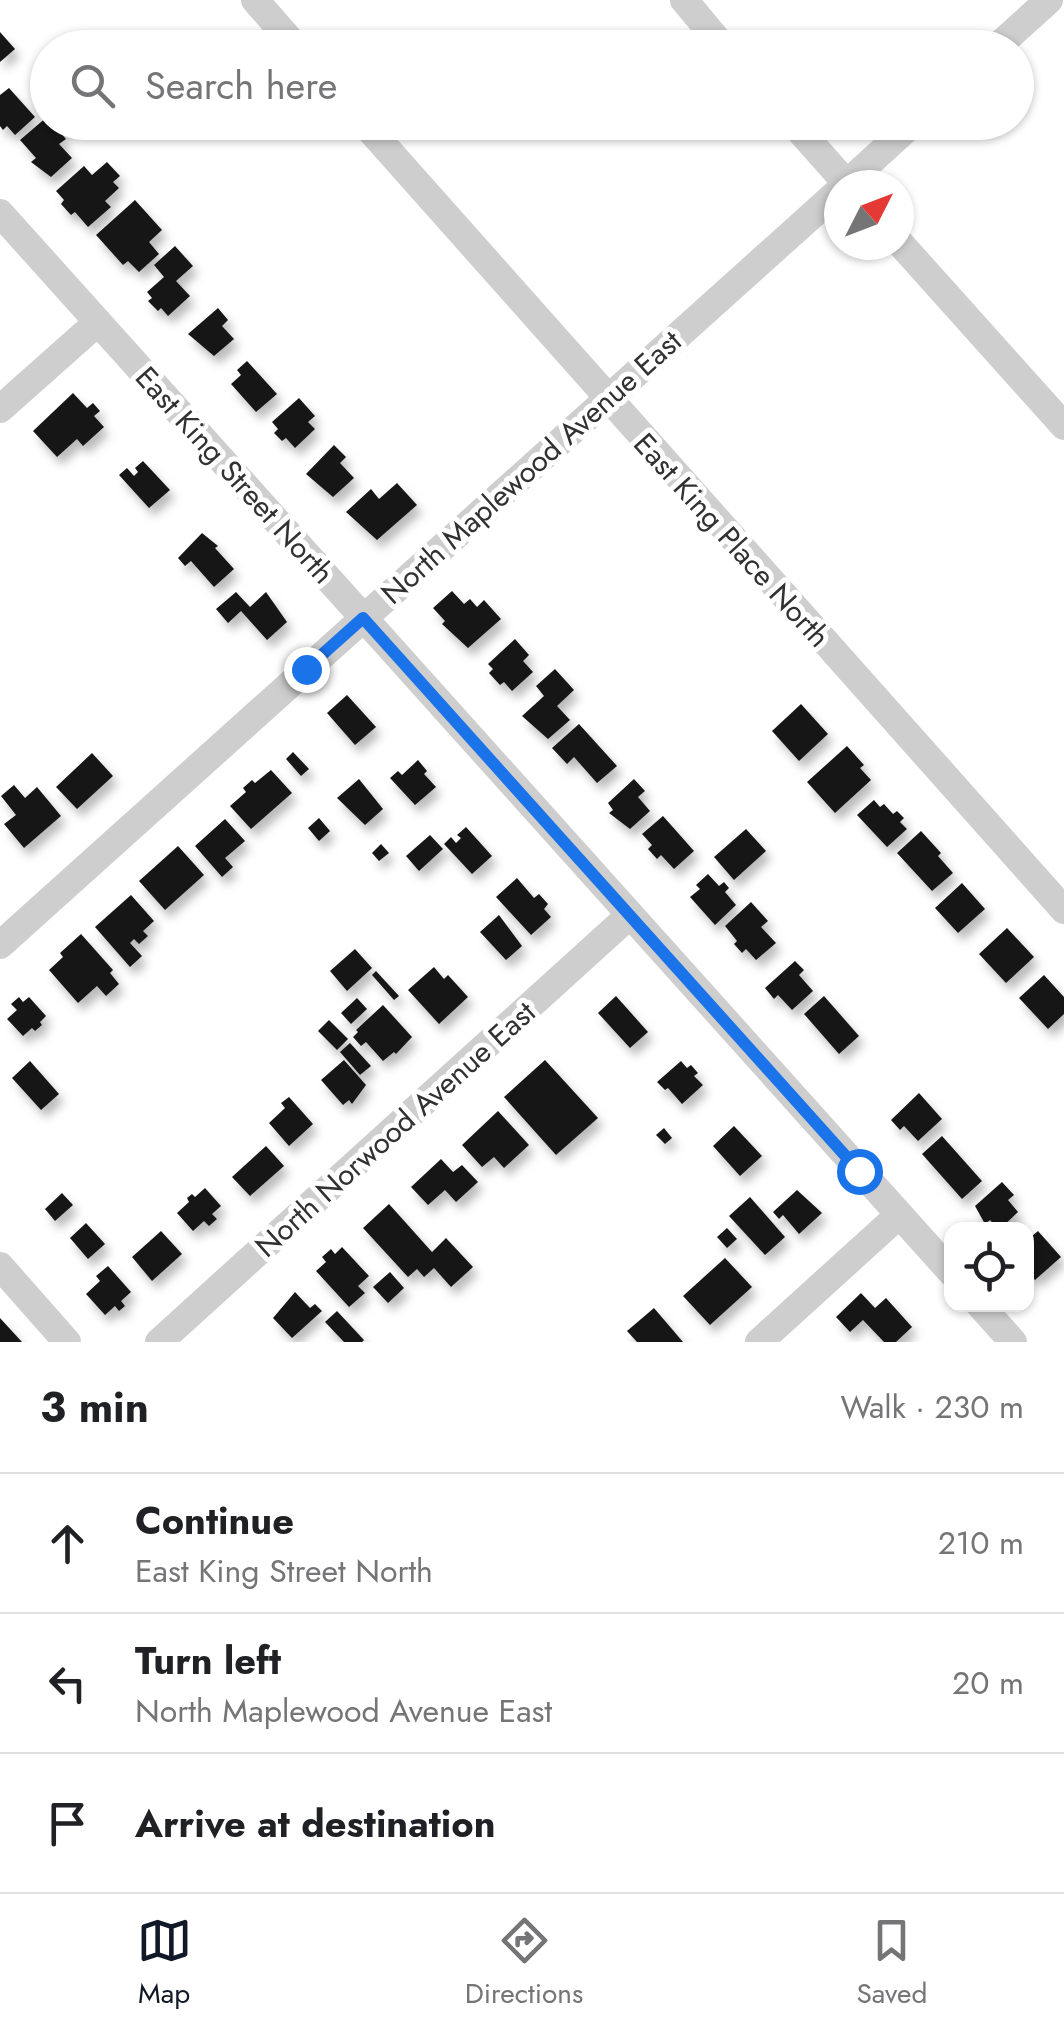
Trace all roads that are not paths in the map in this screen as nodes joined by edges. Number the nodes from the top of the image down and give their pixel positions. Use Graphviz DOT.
graph roads {
  1 [pos="255,0"];
  2 [pos="684,0"];
  3 [pos="1048,0"];
  4 [pos="281,30"];
  5 [pos="709,30"];
  6 [pos="1016,30"];
  7 [pos="379,140"];
  8 [pos="807,140"];
  9 [pos="895,140"];
  10 [pos="833,170"];
  11 [pos="862,170"];
  12 [pos="824,204"];
  13 [pos="0,213"];
  14 [pos="914,259"];
  15 [pos="98,322"];
  16 [pos="607,400"];
  17 [pos="0,409"];
  18 [pos="1064,426"];
  19 [pos="363,618"];
  20 [pos="1064,910"];
  21 [pos="630,915"];
  22 [pos="0,945"];
  23 [pos="899,1215"];
  24 [pos="944,1264"];
  25 [pos="0,1266"];
  26 [pos="986,1312"];
  27 [pos="68,1342"];
  28 [pos="159,1342"];
  29 [pos="759,1342"];
  30 [pos="1013,1342"];
  1 -- 4 [label="street"];
  2 -- 5 [label="street"];
  3 -- 6 [label="street"];
  7 -- 16 [label="street, East King Place North"];
  8 -- 10 [label="street"];
  9 -- 11 [label="street"];
  12 -- 16 [label="street, North Maplewood Avenue East"];
  13 -- 15 [label="street, East King Street North"];
  14 -- 18 [label="street"];
  15 -- 17 [label="street"];
  15 -- 19 [label="street, East King Street North"];
  16 -- 19 [label="street, North Maplewood Avenue East"];
  16 -- 20 [label="street, East King Place North"];
  19 -- 21 [label="street, East King Street North"];
  19 -- 22 [label="street, North Maplewood Avenue East"];
  21 -- 23 [label="street, East King Street North"];
  21 -- 28 [label="street, North Norwood Avenue East"];
  23 -- 24 [label="street, East King Street North"];
  23 -- 29 [label="street"];
  25 -- 27 [label="street"];
  26 -- 30 [label="street"];
}
